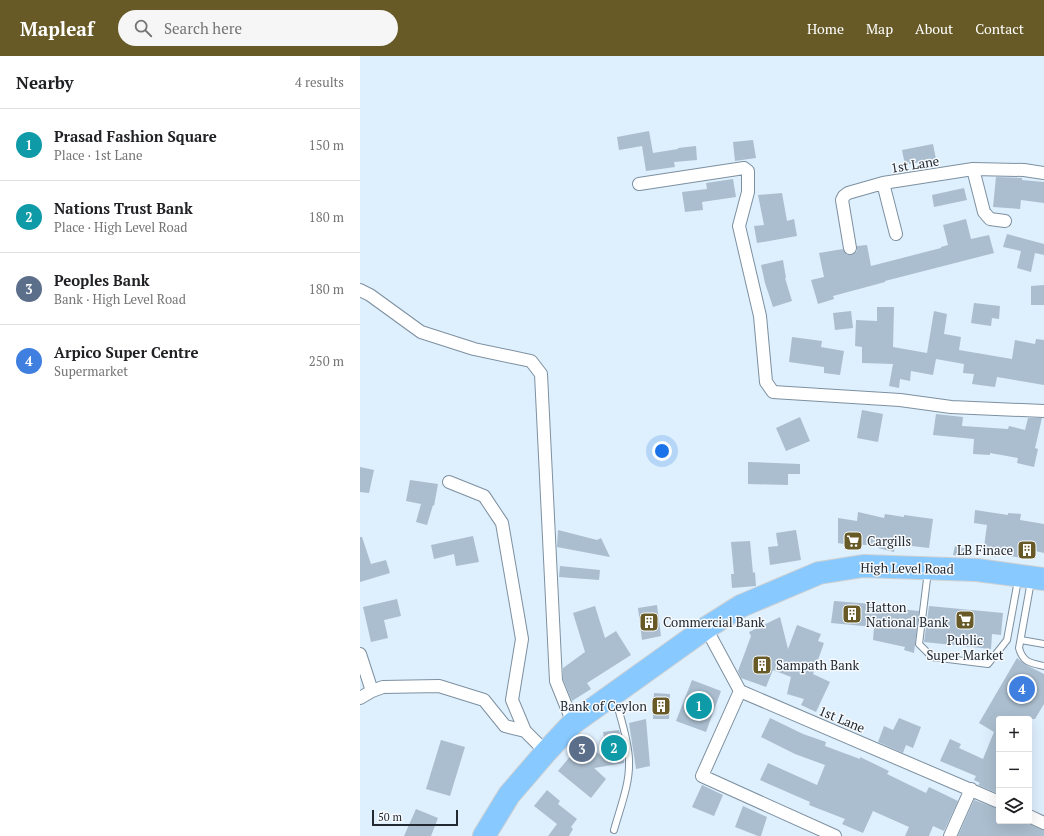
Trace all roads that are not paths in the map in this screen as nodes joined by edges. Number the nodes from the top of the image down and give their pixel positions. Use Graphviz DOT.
graph roads {
  1 [pos="974,169"];
  2 [pos="1044,173"];
  3 [pos="883,183"];
  4 [pos="638,184"];
  5 [pos="1006,221"];
  6 [pos="896,234"];
  7 [pos="850,248"];
  8 [pos="360,290"];
  9 [pos="1044,411"];
  10 [pos="449,482"];
  11 [pos="928,567"];
  12 [pos="1032,577"];
  13 [pos="706,628"];
  14 [pos="1021,640"];
  15 [pos="1044,644"];
  16 [pos="360,654"];
  17 [pos="1044,666"];
  18 [pos="372,691"];
  19 [pos="740,691"];
  20 [pos="614,694"];
  21 [pos="360,698"];
  22 [pos="574,723"];
  23 [pos="524,731"];
  24 [pos="546,752"];
  25 [pos="971,789"];
  26 [pos="996,801"];
  27 [pos="1032,817"];
  28 [pos="1044,823"];
  29 [pos="614,830"];
  30 [pos="484,836"];
  31 [pos="835,836"];
  32 [pos="950,836"];
  1 -- 2 [label="street, 1st Lane"];
  1 -- 3 [label="street, 1st Lane"];
  1 -- 5 [label="street"];
  3 -- 6 [label="street"];
  3 -- 7 [label="street, 1st Lane"];
  4 -- 9 [label="street"];
  8 -- 22 [label="street"];
  10 -- 23 [label="street"];
  11 -- 12 [label="highway, High Level Road"];
  11 -- 12 [label="lane"];
  11 -- 13 [label="highway, High Level Road"];
  12 -- 14 [label="lane"];
  13 -- 19 [label="street"];
  13 -- 20 [label="highway, High Level Road"];
  14 -- 15 [label="lane"];
  14 -- 17 [label="lane"];
  16 -- 18 [label="street"];
  18 -- 21 [label="street"];
  18 -- 23 [label="street"];
  19 -- 25 [label="street, 1st Lane"];
  19 -- 31 [label="street"];
  20 -- 22 [label="highway, High Level Road"];
  20 -- 29 [label="lane"];
  22 -- 24 [label="highway, High Level Road"];
  23 -- 24 [label="street"];
  24 -- 30 [label="highway, High Level Road"];
  25 -- 26 [label="street, 1st Lane"];
  25 -- 32 [label="street"];
  27 -- 28 [label="street"];
}
